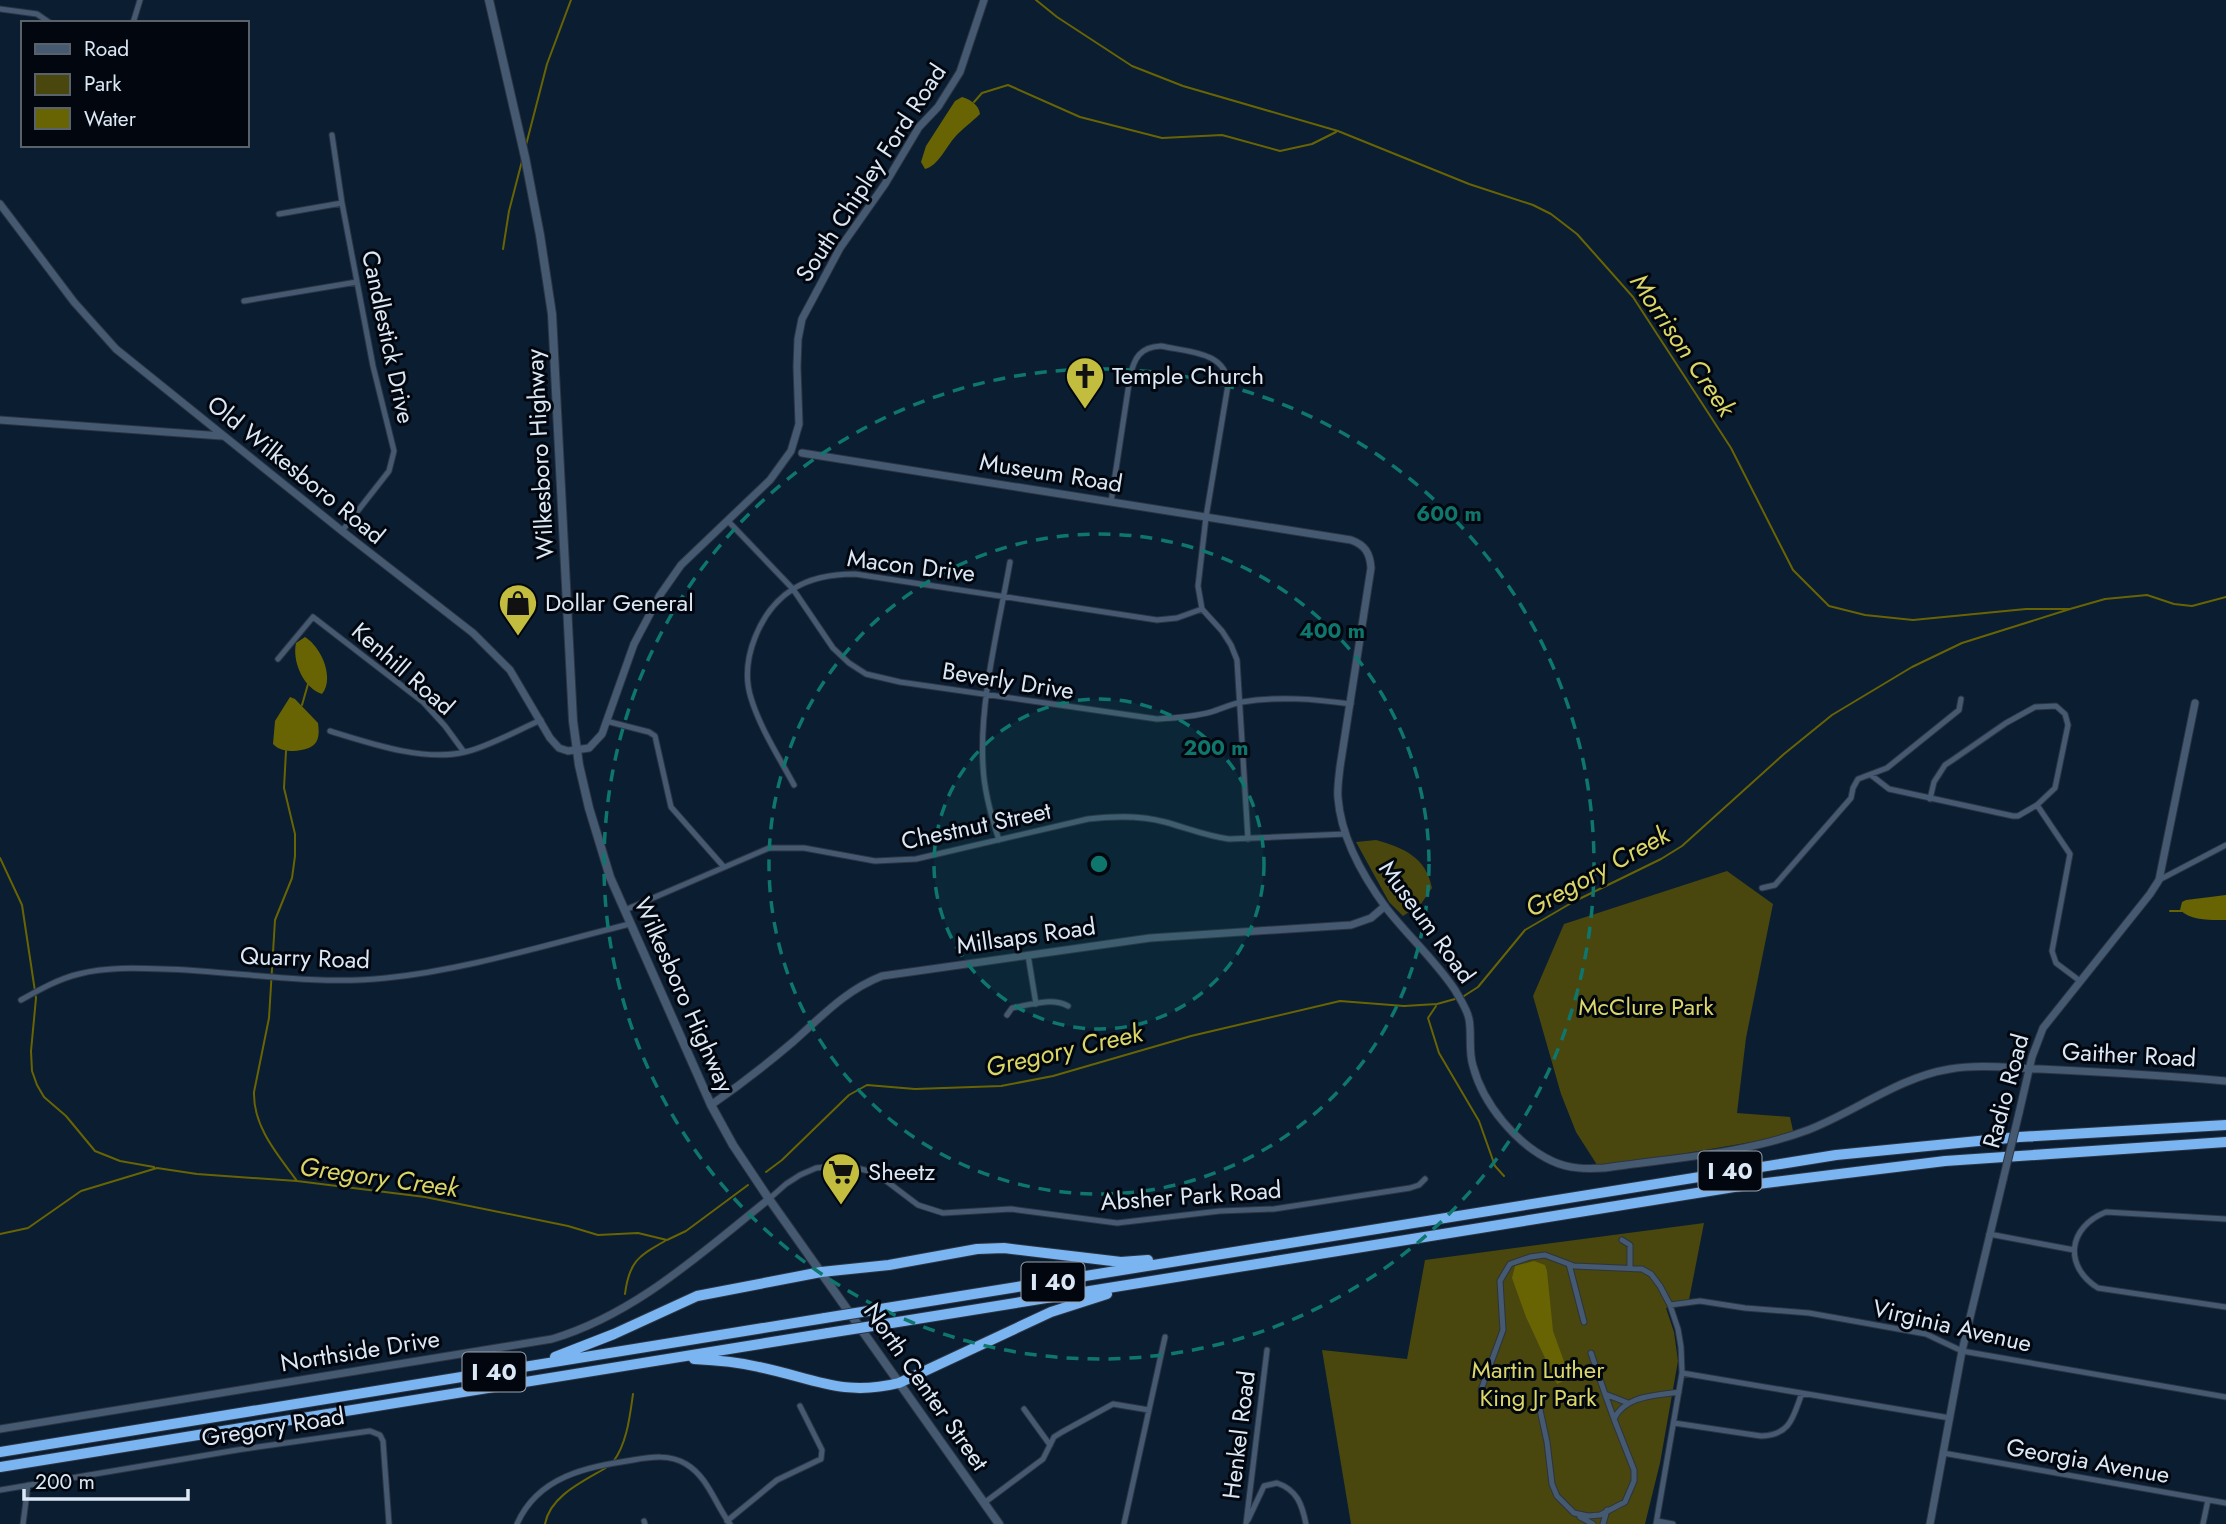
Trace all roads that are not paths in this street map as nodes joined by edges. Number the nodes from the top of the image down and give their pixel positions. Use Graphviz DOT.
graph roads {
  1 [pos="140,0"];
  2 [pos="489,0"];
  3 [pos="984,0"];
  4 [pos="0,9"];
  5 [pos="47,21"];
  6 [pos="134,21"];
  7 [pos="332,135"];
  8 [pos="342,203"];
  9 [pos="0,204"];
  10 [pos="279,214"];
  11 [pos="356,282"];
  12 [pos="244,301"];
  13 [pos="0,420"];
  14 [pos="222,436"];
  15 [pos="791,452"];
  16 [pos="802,453"];
  17 [pos="1111,502"];
  18 [pos="1206,517"];
  19 [pos="727,521"];
  20 [pos="342,531"];
  21 [pos="1010,562"];
  22 [pos="793,589"];
  23 [pos="1004,596"];
  24 [pos="1202,609"];
  25 [pos="278,659"];
  26 [pos="987,695"];
  27 [pos="1961,699"];
  28 [pos="1240,702"];
  29 [pos="2194,703"];
  30 [pos="1350,704"];
  31 [pos="541,720"];
  32 [pos="606,721"];
  33 [pos="330,730"];
  34 [pos="577,750"];
  35 [pos="464,752"];
  36 [pos="1871,775"];
  37 [pos="794,785"];
  38 [pos="1930,799"];
  39 [pos="2037,805"];
  40 [pos="1346,834"];
  41 [pos="1248,839"];
  42 [pos="999,840"];
  43 [pos="2226,845"];
  44 [pos="723,866"];
  45 [pos="2159,880"];
  46 [pos="1762,888"];
  47 [pos="1385,906"];
  48 [pos="625,910"];
  49 [pos="630,924"];
  50 [pos="1028,955"];
  51 [pos="2080,981"];
  52 [pos="21,1000"];
  53 [pos="1036,1004"];
  54 [pos="1068,1006"];
  55 [pos="1007,1015"];
  56 [pos="2030,1069"];
  57 [pos="2226,1081"];
  58 [pos="711,1105"];
  59 [pos="2224,1125"];
  60 [pos="2226,1142"];
  61 [pos="1425,1179"];
  62 [pos="769,1199"];
  63 [pos="2226,1219"];
  64 [pos="1989,1234"];
  65 [pos="1622,1240"];
  66 [pos="2074,1250"];
  67 [pos="1238,1252"];
  68 [pos="1569,1264"];
  69 [pos="1630,1268"];
  70 [pos="821,1272"];
  71 [pos="1161,1279"];
  72 [pos="1670,1305"];
  73 [pos="2226,1307"];
  74 [pos="1584,1322"];
  75 [pos="1166,1337"];
  76 [pos="1267,1350"];
  77 [pos="1962,1351"];
  78 [pos="1591,1353"];
  79 [pos="656,1361"];
  80 [pos="1682,1373"];
  81 [pos="483,1374"];
  82 [pos="899,1383"];
  83 [pos="1481,1390"];
  84 [pos="1679,1392"];
  85 [pos="1802,1393"];
  86 [pos="1605,1394"];
  87 [pos="2226,1397"];
  88 [pos="1628,1403"];
  89 [pos="800,1406"];
  90 [pos="1024,1409"];
  91 [pos="1149,1410"];
  92 [pos="1539,1410"];
  93 [pos="1950,1418"];
  94 [pos="1614,1419"];
  95 [pos="1674,1423"];
  96 [pos="0,1429"];
  97 [pos="1050,1445"];
  98 [pos="0,1452"];
  99 [pos="1943,1453"];
  100 [pos="0,1467"];
  101 [pos="28,1485"];
  102 [pos="0,1490"];
  103 [pos="2208,1500"];
  104 [pos="984,1503"];
  105 [pos="2226,1503"];
  106 [pos="1607,1509"];
  107 [pos="1574,1513"];
  108 [pos="729,1522"];
  109 [pos="1656,1523"];
  110 [pos="23,1524"];
  111 [pos="389,1524"];
  112 [pos="517,1524"];
  113 [pos="999,1524"];
  114 [pos="1124,1524"];
  115 [pos="1246,1524"];
  116 [pos="1306,1524"];
  117 [pos="1593,1524"];
  118 [pos="1604,1524"];
  119 [pos="1673,1524"];
  120 [pos="1930,1524"];
  121 [pos="2203,1524"];
  1 -- 6 [label="street"];
  2 -- 34 [label="main road, Wilkesboro Highway"];
  3 -- 15 [label="street, South Chipley Ford Road"];
  4 -- 5 [label="street"];
  7 -- 8 [label="street, Candlestick Drive"];
  8 -- 10 [label="street"];
  8 -- 11 [label="street, Candlestick Drive"];
  9 -- 14 [label="street, Old Wilkesboro Road"];
  11 -- 12 [label="street"];
  11 -- 20 [label="street, Candlestick Drive"];
  13 -- 14 [label="street"];
  14 -- 20 [label="street, Old Wilkesboro Road"];
  15 -- 16 [label="street"];
  15 -- 19 [label="street, South Chipley Ford Road"];
  16 -- 17 [label="street, Museum Road"];
  17 -- 18 [label="street, Museum Road"];
  17 -- 18 [label="street"];
  18 -- 24 [label="street"];
  18 -- 30 [label="street, Museum Road"];
  19 -- 22 [label="street, Beverly Drive"];
  19 -- 32 [label="street, South Chipley Ford Road"];
  20 -- 31 [label="street, Old Wilkesboro Road"];
  21 -- 23 [label="street"];
  22 -- 23 [label="street, Macon Drive"];
  22 -- 26 [label="street, Beverly Drive"];
  22 -- 37 [label="street, Macon Drive"];
  23 -- 24 [label="street, Macon Drive"];
  23 -- 26 [label="street"];
  24 -- 28 [label="street"];
  25 -- 35 [label="street, Kenhill Road"];
  26 -- 28 [label="street, Beverly Drive"];
  26 -- 42 [label="street"];
  27 -- 36 [label="street"];
  28 -- 30 [label="street, Beverly Drive"];
  28 -- 41 [label="street"];
  29 -- 45 [label="street, Radio Road"];
  30 -- 40 [label="street, Museum Road"];
  31 -- 34 [label="street, Old Wilkesboro Road"];
  31 -- 35 [label="street"];
  32 -- 34 [label="street, South Chipley Ford Road"];
  32 -- 44 [label="street"];
  33 -- 35 [label="street"];
  34 -- 48 [label="main road, Wilkesboro Highway"];
  36 -- 38 [label="street"];
  36 -- 46 [label="street"];
  38 -- 39 [label="street"];
  38 -- 39 [label="street"];
  39 -- 51 [label="street"];
  40 -- 41 [label="street, Chestnut Street"];
  40 -- 47 [label="street, Museum Road"];
  41 -- 42 [label="street, Chestnut Street"];
  42 -- 44 [label="street, Chestnut Street"];
  43 -- 45 [label="street"];
  44 -- 48 [label="street, Chestnut Street"];
  45 -- 51 [label="street, Radio Road"];
  47 -- 50 [label="street, Millsaps Road"];
  47 -- 56 [label="street, Museum Road"];
  48 -- 49 [label="main road, Wilkesboro Highway"];
  49 -- 52 [label="street, Quarry Road"];
  49 -- 58 [label="main road, Wilkesboro Highway"];
  50 -- 53 [label="street"];
  50 -- 58 [label="street, Millsaps Road"];
  51 -- 56 [label="street, Radio Road"];
  53 -- 54 [label="street"];
  53 -- 55 [label="street"];
  56 -- 57 [label="street, Gaither Road"];
  56 -- 64 [label="street, Radio Road, bridge"];
  58 -- 62 [label="main road, Wilkesboro Highway"];
  59 -- 67 [label="highway, I 40"];
  60 -- 71 [label="highway, I 40"];
  61 -- 62 [label="street, Absher Park Road"];
  62 -- 70 [label="main road, Wilkesboro Highway"];
  62 -- 96 [label="street, Northside Drive"];
  63 -- 66 [label="street"];
  64 -- 66 [label="street"];
  64 -- 77 [label="street, Radio Road"];
  65 -- 69 [label="street"];
  66 -- 73 [label="street"];
  67 -- 70 [label="highway"];
  67 -- 81 [label="highway, I 40, bridge"];
  68 -- 69 [label="street"];
  68 -- 74 [label="street"];
  68 -- 83 [label="street"];
  69 -- 72 [label="street"];
  70 -- 81 [label="highway"];
  70 -- 82 [label="main road, North Center Street"];
  71 -- 79 [label="highway, I 40, bridge"];
  71 -- 82 [label="highway"];
  72 -- 77 [label="street, Virginia Avenue"];
  72 -- 80 [label="street"];
  75 -- 91 [label="street"];
  76 -- 115 [label="street, Henkel Road"];
  77 -- 87 [label="street, Virginia Avenue"];
  77 -- 93 [label="street, Radio Road"];
  78 -- 86 [label="street"];
  79 -- 82 [label="highway"];
  79 -- 100 [label="highway, I 40"];
  80 -- 84 [label="street"];
  80 -- 85 [label="street"];
  81 -- 98 [label="highway, I 40"];
  82 -- 104 [label="main road, North Center Street"];
  84 -- 88 [label="street"];
  84 -- 95 [label="street"];
  85 -- 93 [label="street"];
  85 -- 95 [label="street"];
  86 -- 88 [label="street"];
  86 -- 94 [label="street"];
  88 -- 94 [label="street"];
  89 -- 108 [label="street"];
  90 -- 97 [label="street"];
  91 -- 97 [label="street"];
  91 -- 114 [label="street"];
  92 -- 107 [label="street"];
  93 -- 99 [label="street, Radio Road"];
  94 -- 106 [label="street"];
  95 -- 109 [label="street"];
  97 -- 104 [label="street"];
  99 -- 103 [label="street, Georgia Avenue"];
  99 -- 120 [label="street, Radio Road"];
  101 -- 102 [label="street, Gregory Road"];
  101 -- 110 [label="street"];
  101 -- 111 [label="street, Gregory Road"];
  103 -- 105 [label="street, Georgia Avenue"];
  103 -- 121 [label="street"];
  104 -- 113 [label="main road, North Center Street"];
  106 -- 107 [label="street"];
  106 -- 118 [label="street"];
  107 -- 117 [label="street"];
  108 -- 112 [label="street"];
  109 -- 119 [label="street"];
  115 -- 116 [label="street"];
}
